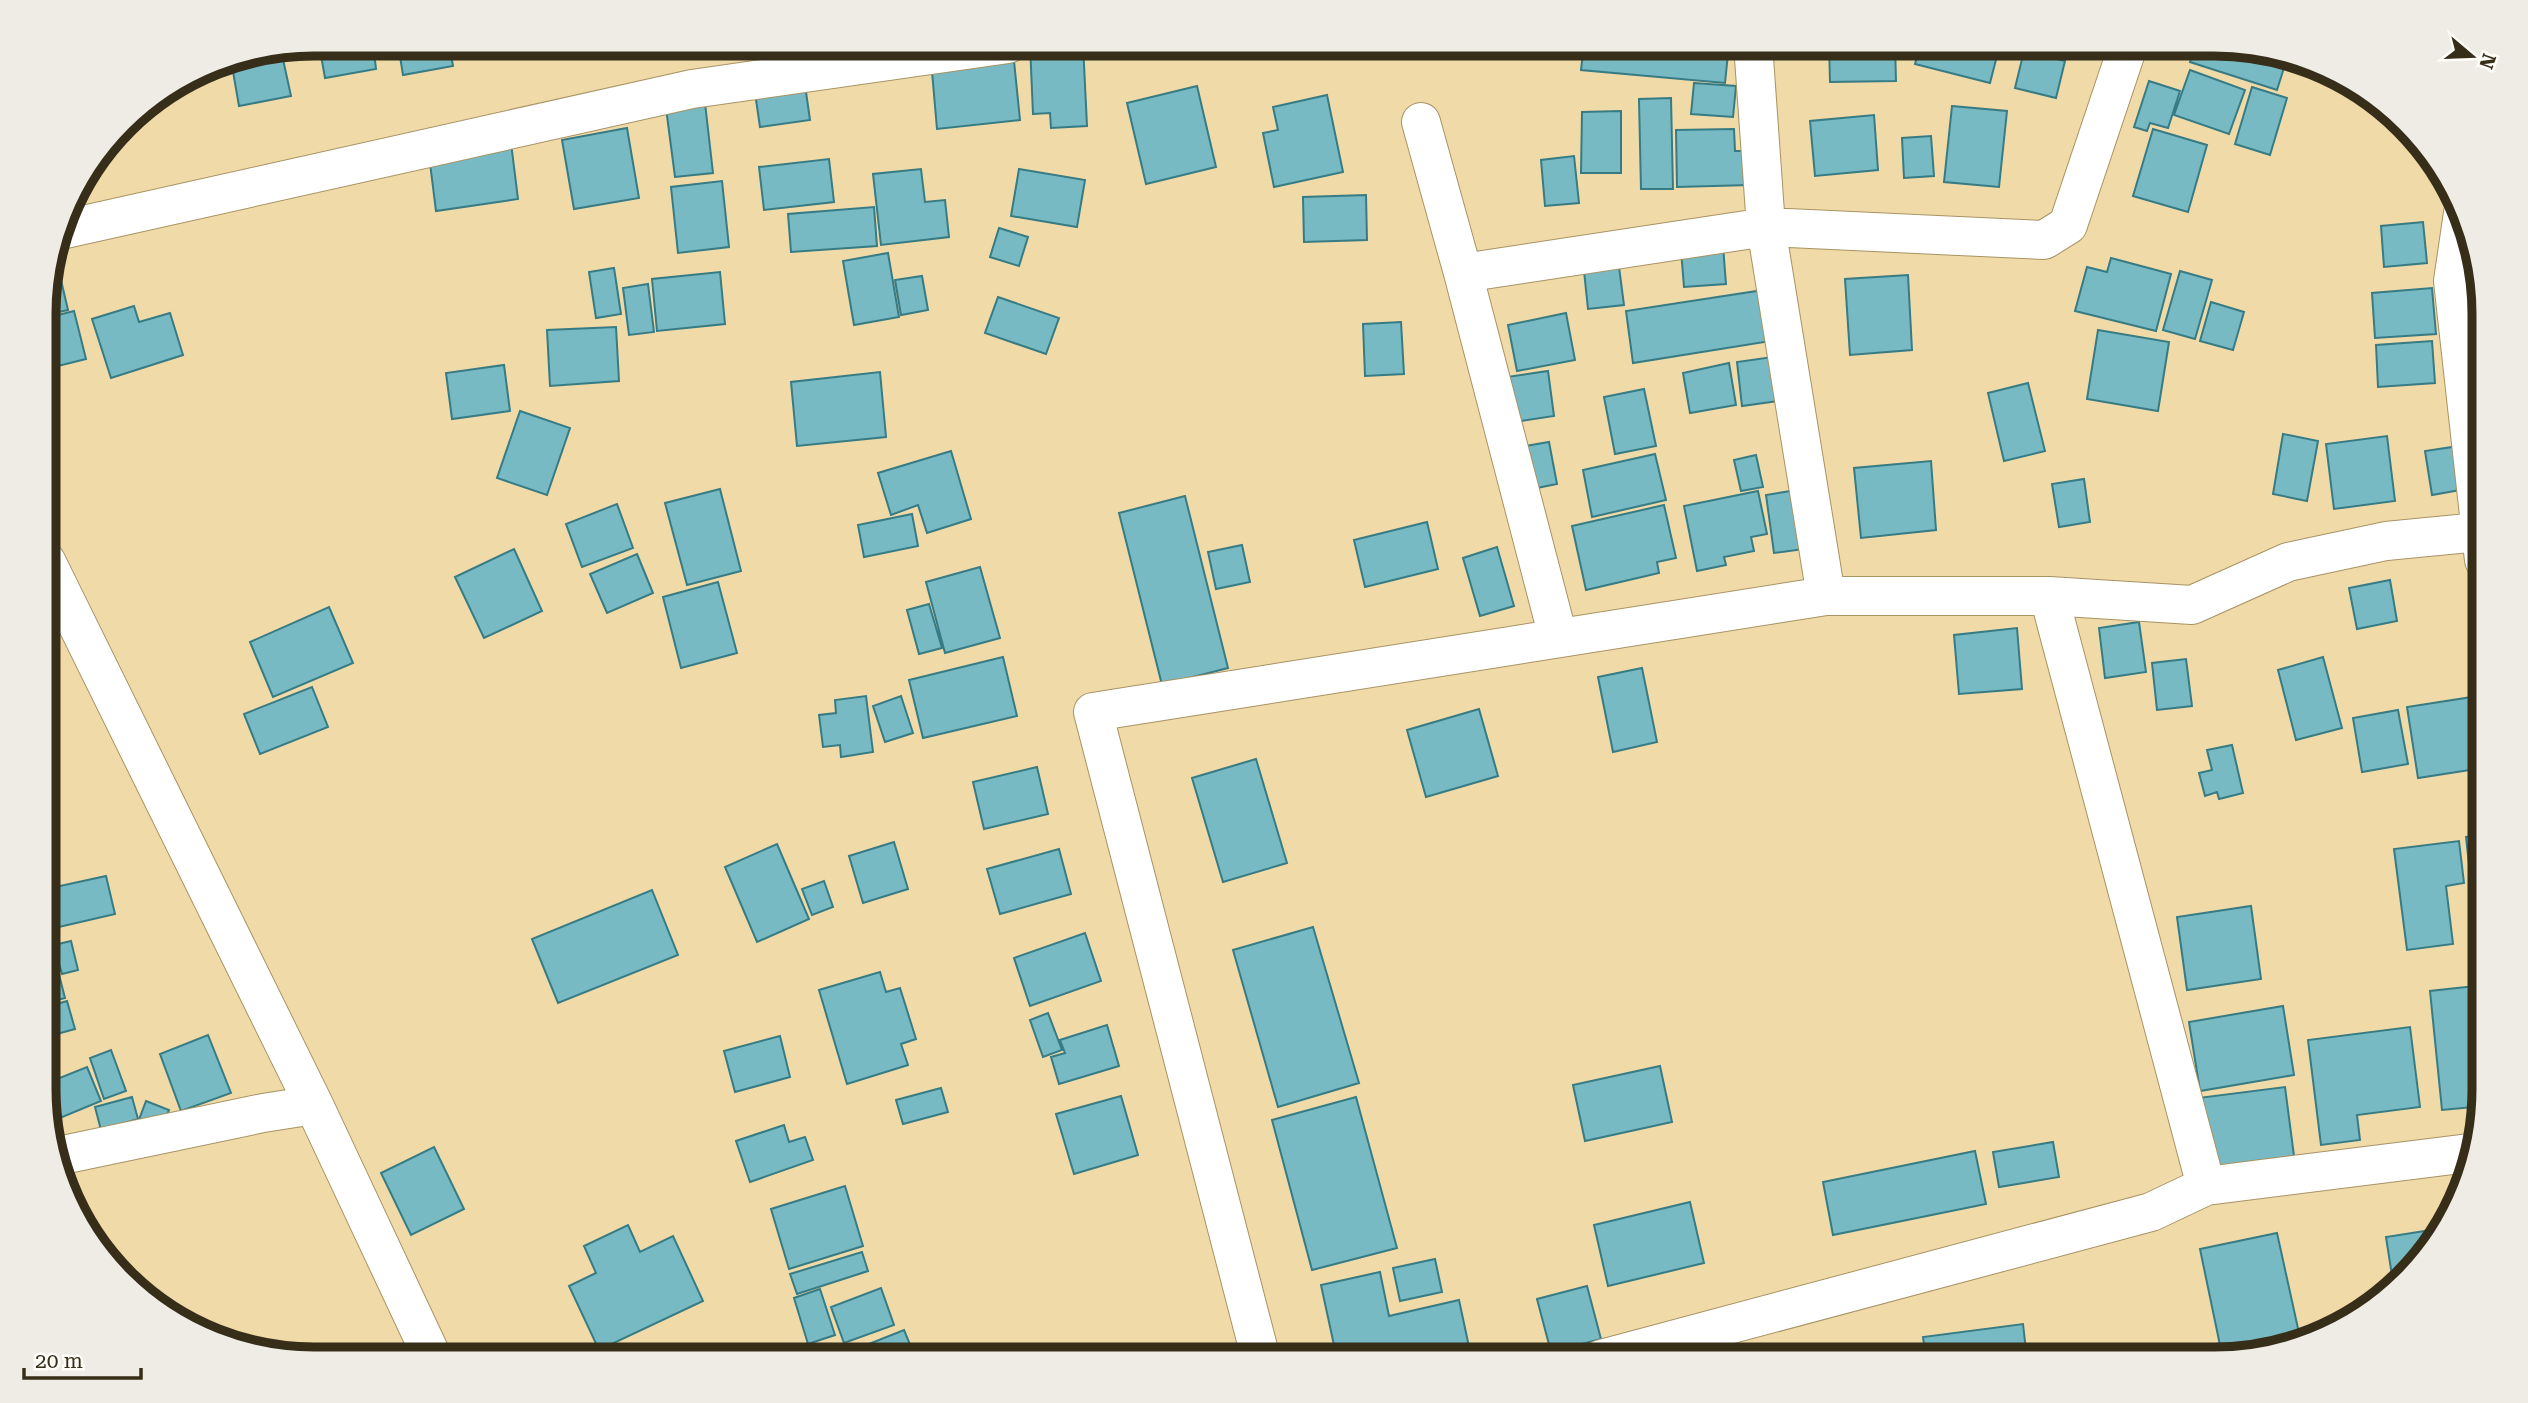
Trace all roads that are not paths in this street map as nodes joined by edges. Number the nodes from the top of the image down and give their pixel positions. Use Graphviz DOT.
graph roads {
  1 [pos="924,56"];
  2 [pos="1754,56"];
  3 [pos="2125,56"];
  4 [pos="1421,122"];
  5 [pos="1766,227"];
  6 [pos="71,228"];
  7 [pos="2460,236"];
  8 [pos="1463,273"];
  9 [pos="2472,461"];
  10 [pos="2472,546"];
  11 [pos="56,581"];
  12 [pos="1826,596"];
  13 [pos="2049,596"];
  14 [pos="1558,637"];
  15 [pos="314,1105"];
  16 [pos="2464,1154"];
  17 [pos="65,1155"];
  18 [pos="2206,1186"];
  19 [pos="427,1347"];
  20 [pos="1258,1347"];
  21 [pos="1646,1347"];
  1 -- 6 [label="street"];
  2 -- 5 [label="street"];
  3 -- 5 [label="street"];
  4 -- 8 [label="street"];
  5 -- 8 [label="street"];
  5 -- 12 [label="street"];
  7 -- 9 [label="street"];
  8 -- 14 [label="street"];
  10 -- 13 [label="street"];
  11 -- 15 [label="street"];
  12 -- 13 [label="street"];
  12 -- 14 [label="street"];
  13 -- 18 [label="street"];
  14 -- 20 [label="street"];
  15 -- 17 [label="street"];
  15 -- 19 [label="street"];
  16 -- 18 [label="street"];
  18 -- 21 [label="street"];
}
